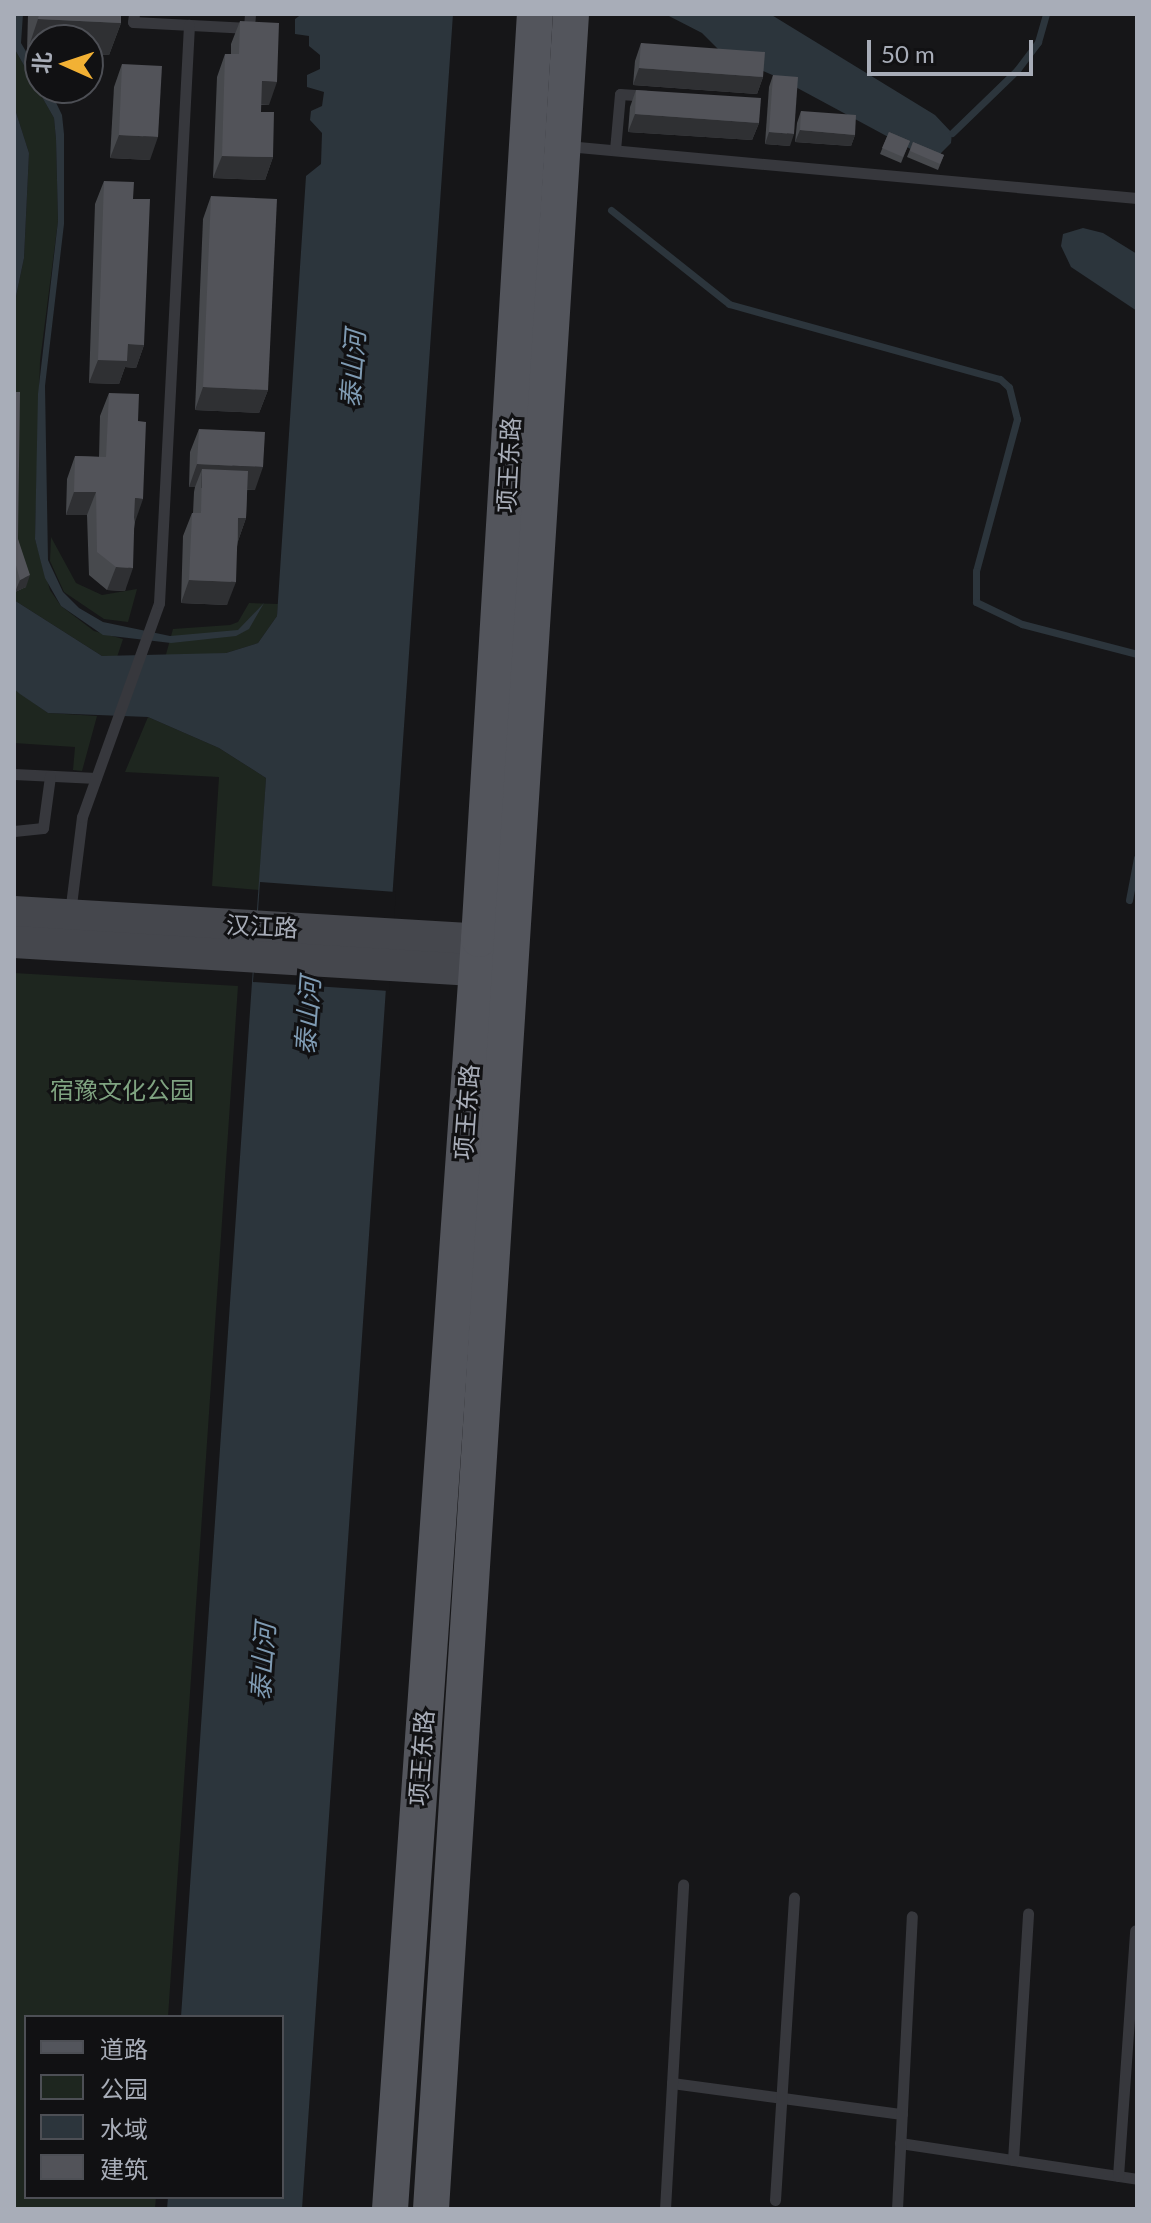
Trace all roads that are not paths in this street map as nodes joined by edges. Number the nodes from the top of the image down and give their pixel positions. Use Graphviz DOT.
graph roads {
  1 [pos="134,14"];
  2 [pos="250,14"];
  3 [pos="535,14"];
  4 [pos="571,14"];
  5 [pos="189,25"];
  6 [pos="663,98"];
  7 [pos="562,145"];
  8 [pos="615,150"];
  9 [pos="1137,198"];
  10 [pos="14,774"];
  11 [pos="50,776"];
  12 [pos="96,778"];
  13 [pos="14,831"];
  14 [pos="14,912"];
  15 [pos="70,915"];
  16 [pos="240,941"];
  17 [pos="14,942"];
  18 [pos="493,956"];
  19 [pos="683,1884"];
  20 [pos="794,1898"];
  21 [pos="1028,1913"];
  22 [pos="912,1916"];
  23 [pos="1135,1931"];
  24 [pos="672,2083"];
  25 [pos="782,2098"];
  26 [pos="902,2114"];
  27 [pos="900,2143"];
  28 [pos="1013,2160"];
  29 [pos="1118,2176"];
  30 [pos="1137,2179"];
  31 [pos="775,2200"];
  32 [pos="390,2209"];
  33 [pos="431,2209"];
  34 [pos="665,2209"];
  35 [pos="897,2209"];
  1 -- 5 [label="lane"];
  2 -- 5 [label="lane"];
  3 -- 18 [label="main road, 项王东路"];
  4 -- 7 [label="main road, 项王东路"];
  5 -- 12 [label="lane"];
  6 -- 8 [label="lane"];
  7 -- 8 [label="lane"];
  7 -- 18 [label="main road, 项王东路"];
  8 -- 9 [label="lane"];
  10 -- 11 [label="lane"];
  11 -- 12 [label="lane"];
  11 -- 13 [label="lane"];
  12 -- 15 [label="lane"];
  14 -- 15 [label="street, 汉江路"];
  15 -- 16 [label="street, 汉江路"];
  16 -- 17 [label="street, 汉江路"];
  16 -- 18 [label="street, 汉江路"];
  18 -- 32 [label="main road, 项王东路"];
  18 -- 33 [label="main road, 项王东路"];
  19 -- 24 [label="lane"];
  20 -- 25 [label="lane"];
  21 -- 28 [label="lane"];
  22 -- 26 [label="lane"];
  23 -- 29 [label="lane"];
  24 -- 25 [label="lane"];
  24 -- 34 [label="lane"];
  25 -- 26 [label="lane"];
  25 -- 31 [label="lane"];
  26 -- 27 [label="lane"];
  27 -- 28 [label="lane"];
  27 -- 35 [label="lane"];
  28 -- 29 [label="lane"];
  29 -- 30 [label="lane"];
}
